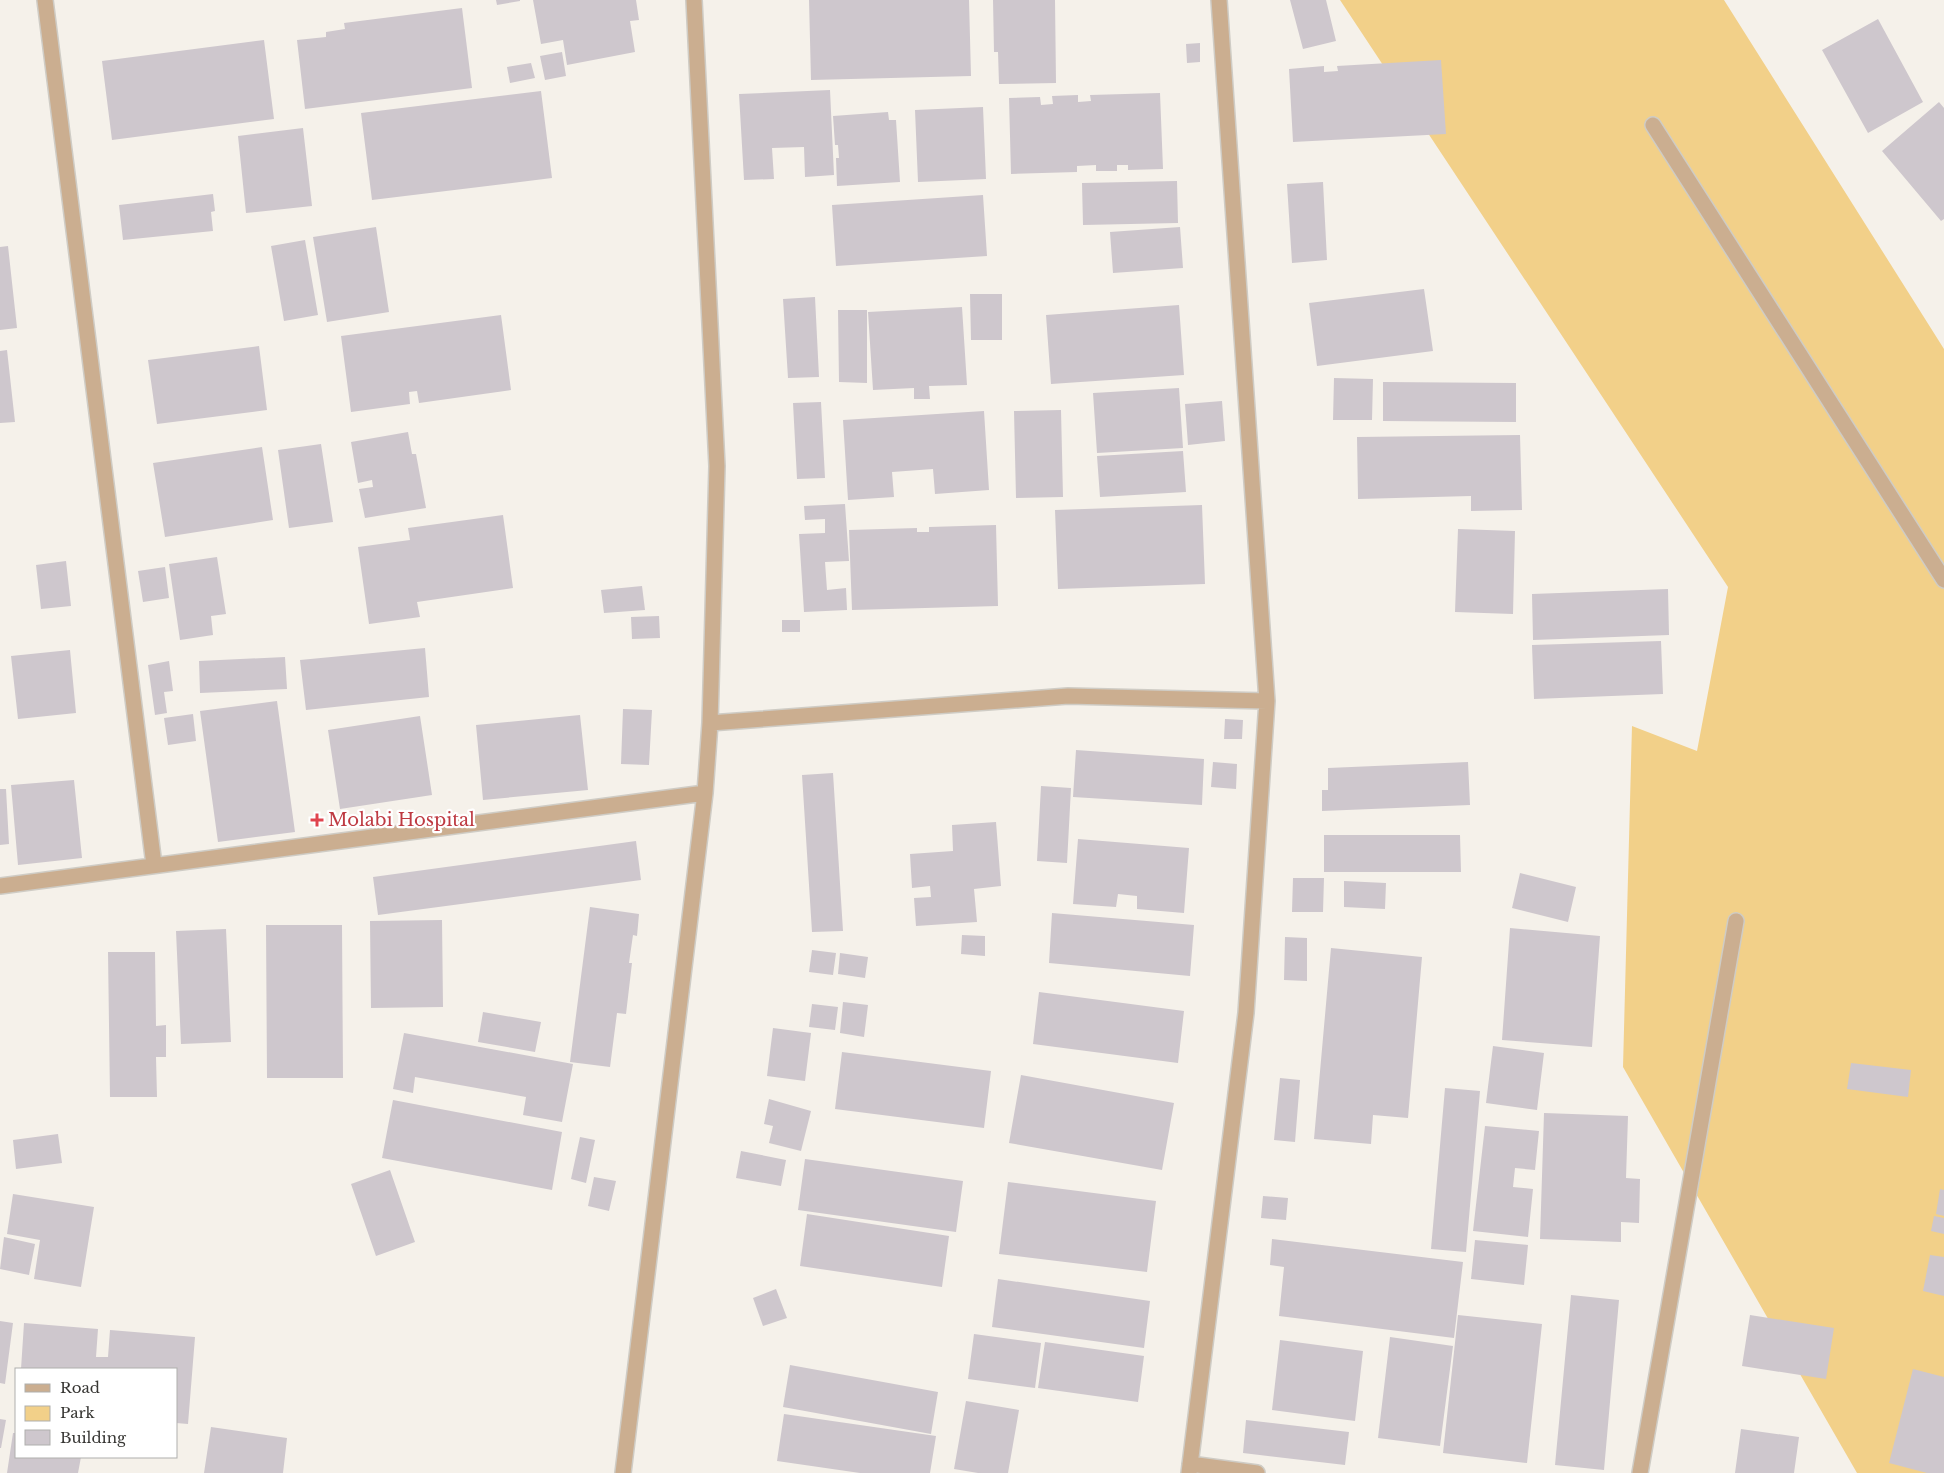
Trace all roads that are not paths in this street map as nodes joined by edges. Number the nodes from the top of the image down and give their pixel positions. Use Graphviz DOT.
graph roads {
  1 [pos="45,0"];
  2 [pos="694,0"];
  3 [pos="1219,0"];
  4 [pos="1653,124"];
  5 [pos="1944,580"];
  6 [pos="1267,701"];
  7 [pos="710,723"];
  8 [pos="705,793"];
  9 [pos="154,865"];
  10 [pos="0,886"];
  11 [pos="1736,921"];
  12 [pos="1190,1468"];
  13 [pos="623,1473"];
  14 [pos="1257,1473"];
  15 [pos="1640,1473"];
  1 -- 9 [label="street"];
  2 -- 7 [label="street"];
  3 -- 6 [label="street"];
  4 -- 5 [label="street"];
  6 -- 7 [label="street"];
  6 -- 12 [label="street"];
  7 -- 8 [label="street"];
  8 -- 9 [label="street"];
  8 -- 13 [label="street"];
  9 -- 10 [label="street"];
  11 -- 15 [label="street"];
  12 -- 14 [label="street"];
}
